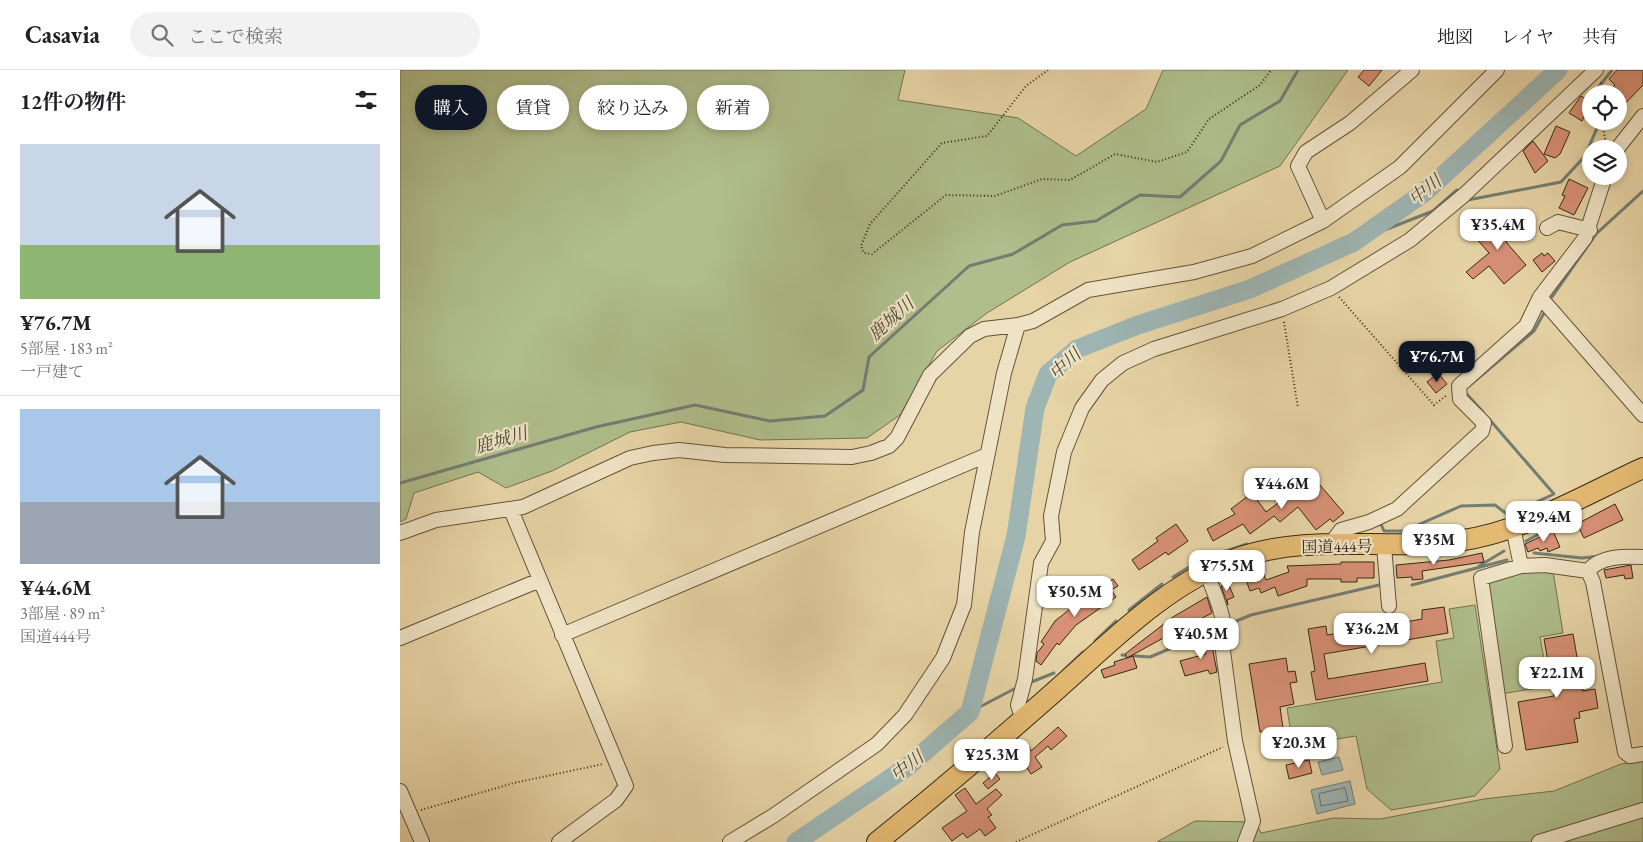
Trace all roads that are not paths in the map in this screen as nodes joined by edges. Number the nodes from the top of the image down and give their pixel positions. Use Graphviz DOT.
graph roads {
  1 [pos="1412,70"];
  2 [pos="1497,70"];
  3 [pos="1596,70"];
  4 [pos="1643,116"];
  5 [pos="1623,140"];
  6 [pos="1602,185"];
  7 [pos="1323,222"];
  8 [pos="1548,228"];
  9 [pos="1590,230"];
  10 [pos="1540,297"];
  11 [pos="1018,324"];
  12 [pos="1643,414"];
  13 [pos="987,455"];
  14 [pos="1643,468"];
  15 [pos="511,510"];
  16 [pos="1512,527"];
  17 [pos="400,533"];
  18 [pos="1330,545"];
  19 [pos="1384,546"];
  20 [pos="1643,557"];
  21 [pos="1522,566"];
  22 [pos="1206,572"];
  23 [pos="1588,572"];
  24 [pos="540,580"];
  25 [pos="1389,606"];
  26 [pos="562,635"];
  27 [pos="400,638"];
  28 [pos="1023,720"];
  29 [pos="1505,746"];
  30 [pos="1643,754"];
  31 [pos="400,791"];
  32 [pos="1643,810"];
  33 [pos="422,842"];
  34 [pos="559,842"];
  35 [pos="730,842"];
  36 [pos="877,842"];
  37 [pos="1245,842"];
  38 [pos="1539,842"];
  1 -- 7 [label="street"];
  2 -- 7 [label="street"];
  3 -- 28 [label="street"];
  4 -- 5 [label="street"];
  6 -- 9 [label="street"];
  7 -- 11 [label="street"];
  8 -- 9 [label="street"];
  9 -- 10 [label="street"];
  10 -- 12 [label="street"];
  10 -- 18 [label="street"];
  11 -- 13 [label="street"];
  11 -- 15 [label="street"];
  13 -- 26 [label="street"];
  13 -- 35 [label="street"];
  14 -- 16 [label="highway, 国道444号"];
  15 -- 17 [label="street"];
  15 -- 24 [label="street"];
  16 -- 19 [label="highway, 国道444号"];
  16 -- 21 [label="street"];
  18 -- 19 [label="highway, 国道444号"];
  18 -- 22 [label="highway, 国道444号"];
  19 -- 25 [label="street"];
  20 -- 23 [label="street"];
  21 -- 23 [label="street"];
  21 -- 29 [label="street"];
  22 -- 28 [label="highway, 国道444号"];
  22 -- 37 [label="street"];
  23 -- 30 [label="street"];
  24 -- 26 [label="street"];
  24 -- 27 [label="street"];
  26 -- 34 [label="street"];
  28 -- 36 [label="highway, 国道444号"];
  31 -- 33 [label="street"];
  32 -- 38 [label="street"];
}
